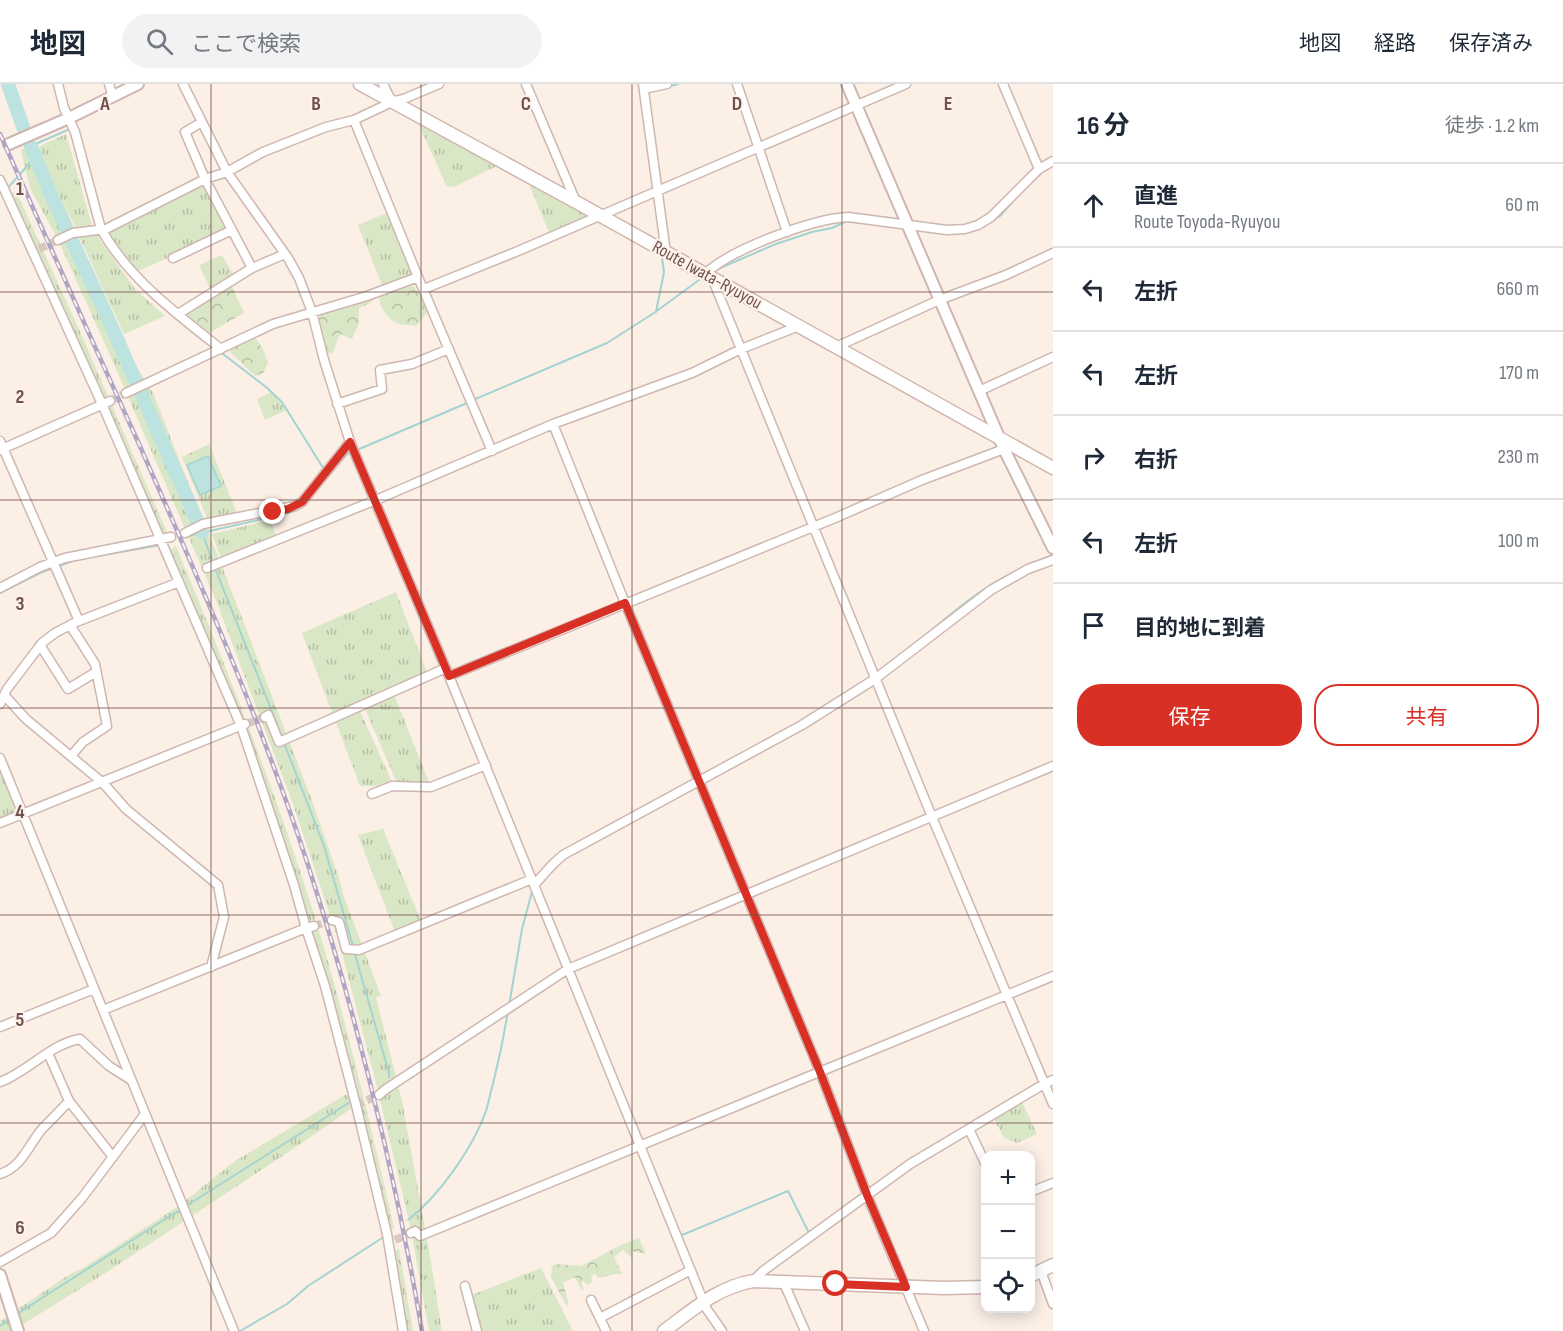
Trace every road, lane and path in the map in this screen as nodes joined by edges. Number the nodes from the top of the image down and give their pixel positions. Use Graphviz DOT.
graph roads {
  1 [pos="58,84"];
  2 [pos="110,84"];
  3 [pos="138,84"];
  4 [pos="183,84"];
  5 [pos="360,84"];
  6 [pos="383,84"];
  7 [pos="439,84"];
  8 [pos="526,84"];
  9 [pos="667,84"];
  10 [pos="737,84"];
  11 [pos="847,84"];
  12 [pos="906,84"];
  13 [pos="1003,84"];
  14 [pos="644,87"];
  15 [pos="113,97"];
  16 [pos="392,102"];
  17 [pos="856,105"];
  18 [pos="69,118"];
  19 [pos="354,120"];
  20 [pos="202,122"];
  21 [pos="9,144"];
  22 [pos="759,147"];
  23 [pos="1053,161"];
  24 [pos="1039,169"];
  25 [pos="227,172"];
  26 [pos="0,180"];
  27 [pos="205,180"];
  28 [pos="657,190"];
  29 [pos="576,202"];
  30 [pos="599,216"];
  31 [pos="907,225"];
  32 [pos="101,229"];
  33 [pos="232,230"];
  34 [pos="787,232"];
  35 [pos="58,240"];
  36 [pos="666,253"];
  37 [pos="1053,253"];
  38 [pos="285,254"];
  39 [pos="173,258"];
  40 [pos="252,268"];
  41 [pos="708,276"];
  42 [pos="418,277"];
  43 [pos="424,289"];
  44 [pos="939,300"];
  45 [pos="312,312"];
  46 [pos="178,314"];
  47 [pos="799,326"];
  48 [pos="836,347"];
  49 [pos="221,349"];
  50 [pos="449,349"];
  51 [pos="741,350"];
  52 [pos="1053,357"];
  53 [pos="979,392"];
  54 [pos="126,393"];
  55 [pos="106,402"];
  56 [pos="338,404"];
  57 [pos="554,424"];
  58 [pos="350,442"];
  59 [pos="1002,444"];
  60 [pos="1,447"];
  61 [pos="492,451"];
  62 [pos="1053,468"];
  63 [pos="376,500"];
  64 [pos="813,527"];
  65 [pos="185,533"];
  66 [pos="171,537"];
  67 [pos="161,538"];
  68 [pos="1053,548"];
  69 [pos="1053,560"];
  70 [pos="53,562"];
  71 [pos="207,568"];
  72 [pos="179,582"];
  73 [pos="0,588"];
  74 [pos="625,603"];
  75 [pos="79,621"];
  76 [pos="70,625"];
  77 [pos="40,645"];
  78 [pos="96,672"];
  79 [pos="447,672"];
  80 [pos="875,679"];
  81 [pos="2,700"];
  82 [pos="265,717"];
  83 [pos="243,725"];
  84 [pos="71,756"];
  85 [pos="0,758"];
  86 [pos="486,765"];
  87 [pos="1053,766"];
  88 [pos="699,781"];
  89 [pos="103,783"];
  90 [pos="372,794"];
  91 [pos="23,814"];
  92 [pos="932,817"];
  93 [pos="0,823"];
  94 [pos="533,882"];
  95 [pos="747,894"];
  96 [pos="332,920"];
  97 [pos="310,927"];
  98 [pos="211,967"];
  99 [pos="568,969"];
  100 [pos="1053,976"];
  101 [pos="94,989"];
  102 [pos="1007,995"];
  103 [pos="103,1010"];
  104 [pos="0,1027"];
  105 [pos="48,1053"];
  106 [pos="820,1072"];
  107 [pos="131,1080"];
  108 [pos="0,1082"];
  109 [pos="1049,1082"];
  110 [pos="379,1095"];
  111 [pos="69,1101"];
  112 [pos="1053,1104"];
  113 [pos="145,1114"];
  114 [pos="969,1129"];
  115 [pos="641,1146"];
  116 [pos="981,1154"];
  117 [pos="113,1157"];
  118 [pos="0,1174"];
  119 [pos="1053,1183"];
  120 [pos="1035,1190"];
  121 [pos="867,1195"];
  122 [pos="411,1233"];
  123 [pos="0,1262"];
  124 [pos="1053,1265"];
  125 [pos="691,1269"];
  126 [pos="1035,1271"];
  127 [pos="1035,1273"];
  128 [pos="0,1275"];
  129 [pos="753,1281"];
  130 [pos="783,1281"];
  131 [pos="465,1286"];
  132 [pos="906,1287"];
  133 [pos="981,1287"];
  134 [pos="591,1300"];
  135 [pos="704,1301"];
  136 [pos="1053,1305"];
  137 [pos="600,1318"];
  138 [pos="18,1331"];
  139 [pos="234,1331"];
  140 [pos="403,1331"];
  141 [pos="477,1331"];
  142 [pos="606,1331"];
  143 [pos="664,1331"];
  144 [pos="722,1331"];
  145 [pos="805,1331"];
  146 [pos="924,1331"];
  1 -- 18 [label="street"];
  2 -- 15 [label="street"];
  3 -- 15 [label="street"];
  4 -- 20 [label="street"];
  5 -- 16 [label="main road, Route Iwata-Ryuyou"];
  6 -- 16 [label="street"];
  7 -- 16 [label="street"];
  8 -- 29 [label="street"];
  9 -- 14 [label="street"];
  10 -- 22 [label="street"];
  11 -- 17 [label="street"];
  12 -- 17 [label="street"];
  13 -- 24 [label="street"];
  14 -- 28 [label="street"];
  15 -- 18 [label="street"];
  16 -- 19 [label="street"];
  16 -- 29 [label="main road, Route Iwata-Ryuyou"];
  17 -- 22 [label="street"];
  17 -- 31 [label="street"];
  18 -- 21 [label="street"];
  18 -- 32 [label="street"];
  19 -- 25 [label="street"];
  19 -- 42 [label="street"];
  20 -- 25 [label="street"];
  20 -- 27 [label="street"];
  22 -- 28 [label="street"];
  22 -- 34 [label="street"];
  23 -- 24 [label="street"];
  24 -- 31 [label="street"];
  25 -- 27 [label="street"];
  25 -- 38 [label="street"];
  26 -- 55 [label="street"];
  27 -- 32 [label="street"];
  27 -- 33 [label="street"];
  28 -- 30 [label="street"];
  28 -- 36 [label="street"];
  29 -- 30 [label="main road, Route Iwata-Ryuyou"];
  30 -- 36 [label="main road, Route Iwata-Ryuyou"];
  30 -- 43 [label="street"];
  31 -- 34 [label="street"];
  31 -- 44 [label="street"];
  32 -- 35 [label="street"];
  32 -- 46 [label="street"];
  33 -- 39 [label="street"];
  33 -- 40 [label="street"];
  34 -- 41 [label="street"];
  36 -- 41 [label="main road, Route Iwata-Ryuyou"];
  37 -- 44 [label="street"];
  38 -- 40 [label="street"];
  38 -- 45 [label="street"];
  40 -- 46 [label="street"];
  41 -- 47 [label="main road, Route Iwata-Ryuyou"];
  41 -- 51 [label="street"];
  42 -- 43 [label="street"];
  42 -- 45 [label="street"];
  43 -- 50 [label="street"];
  44 -- 48 [label="street"];
  44 -- 53 [label="street"];
  45 -- 49 [label="street"];
  45 -- 56 [label="street"];
  46 -- 49 [label="street"];
  47 -- 48 [label="main road, Route Iwata-Ryuyou"];
  47 -- 51 [label="street"];
  48 -- 59 [label="main road, Route Iwata-Ryuyou"];
  49 -- 54 [label="street"];
  50 -- 56 [label="street"];
  50 -- 61 [label="street"];
  51 -- 57 [label="street"];
  51 -- 64 [label="street"];
  52 -- 53 [label="street"];
  53 -- 59 [label="street"];
  55 -- 60 [label="street"];
  55 -- 67 [label="street"];
  56 -- 58 [label="street"];
  57 -- 61 [label="street"];
  57 -- 74 [label="street"];
  58 -- 63 [label="street"];
  58 -- 65 [label="street"];
  59 -- 62 [label="main road, Route Iwata-Ryuyou"];
  59 -- 64 [label="street"];
  59 -- 68 [label="street"];
  60 -- 70 [label="street"];
  61 -- 63 [label="street"];
  63 -- 71 [label="street"];
  63 -- 79 [label="street"];
  64 -- 74 [label="street"];
  64 -- 80 [label="street"];
  66 -- 67 [label="street"];
  67 -- 70 [label="street"];
  67 -- 72 [label="street"];
  69 -- 80 [label="street"];
  70 -- 73 [label="street"];
  70 -- 75 [label="street"];
  72 -- 75 [label="street"];
  72 -- 83 [label="street"];
  74 -- 79 [label="street"];
  74 -- 88 [label="street"];
  75 -- 76 [label="street"];
  76 -- 77 [label="street"];
  76 -- 78 [label="street"];
  77 -- 78 [label="street"];
  77 -- 81 [label="street"];
  78 -- 84 [label="street"];
  79 -- 82 [label="street"];
  79 -- 86 [label="street"];
  80 -- 88 [label="street"];
  80 -- 92 [label="street"];
  81 -- 84 [label="street"];
  83 -- 89 [label="street"];
  83 -- 97 [label="street"];
  84 -- 89 [label="street"];
  85 -- 91 [label="street"];
  86 -- 90 [label="street"];
  86 -- 94 [label="street"];
  87 -- 92 [label="street"];
  88 -- 94 [label="street"];
  88 -- 95 [label="street"];
  89 -- 91 [label="street"];
  89 -- 98 [label="street"];
  91 -- 93 [label="street"];
  91 -- 101 [label="street"];
  92 -- 95 [label="street"];
  92 -- 102 [label="street"];
  94 -- 96 [label="street"];
  94 -- 99 [label="street"];
  95 -- 99 [label="street"];
  95 -- 106 [label="street"];
  97 -- 98 [label="street"];
  97 -- 140 [label="street"];
  98 -- 103 [label="street"];
  99 -- 110 [label="street"];
  99 -- 115 [label="street"];
  100 -- 102 [label="street"];
  101 -- 103 [label="street"];
  101 -- 104 [label="street"];
  102 -- 106 [label="street"];
  102 -- 109 [label="street"];
  103 -- 107 [label="street"];
  105 -- 107 [label="street"];
  105 -- 108 [label="street"];
  105 -- 111 [label="street"];
  106 -- 115 [label="street"];
  106 -- 121 [label="street"];
  107 -- 113 [label="street"];
  109 -- 112 [label="street"];
  109 -- 114 [label="street"];
  111 -- 117 [label="street"];
  111 -- 118 [label="street"];
  113 -- 117 [label="street"];
  113 -- 139 [label="street"];
  114 -- 116 [label="street"];
  114 -- 121 [label="street"];
  115 -- 122 [label="street"];
  115 -- 125 [label="street"];
  117 -- 123 [label="street"];
  119 -- 120 [label="street"];
  121 -- 129 [label="street"];
  121 -- 132 [label="street"];
  124 -- 126 [label="main road"];
  125 -- 135 [label="street"];
  125 -- 137 [label="street"];
  127 -- 136 [label="street"];
  128 -- 138 [label="street"];
  129 -- 130 [label="main road"];
  129 -- 135 [label="main road"];
  130 -- 132 [label="main road"];
  130 -- 145 [label="street"];
  131 -- 141 [label="street"];
  132 -- 133 [label="main road"];
  132 -- 146 [label="street"];
  134 -- 137 [label="street"];
  135 -- 143 [label="main road"];
  135 -- 144 [label="street"];
  137 -- 142 [label="street"];
}
